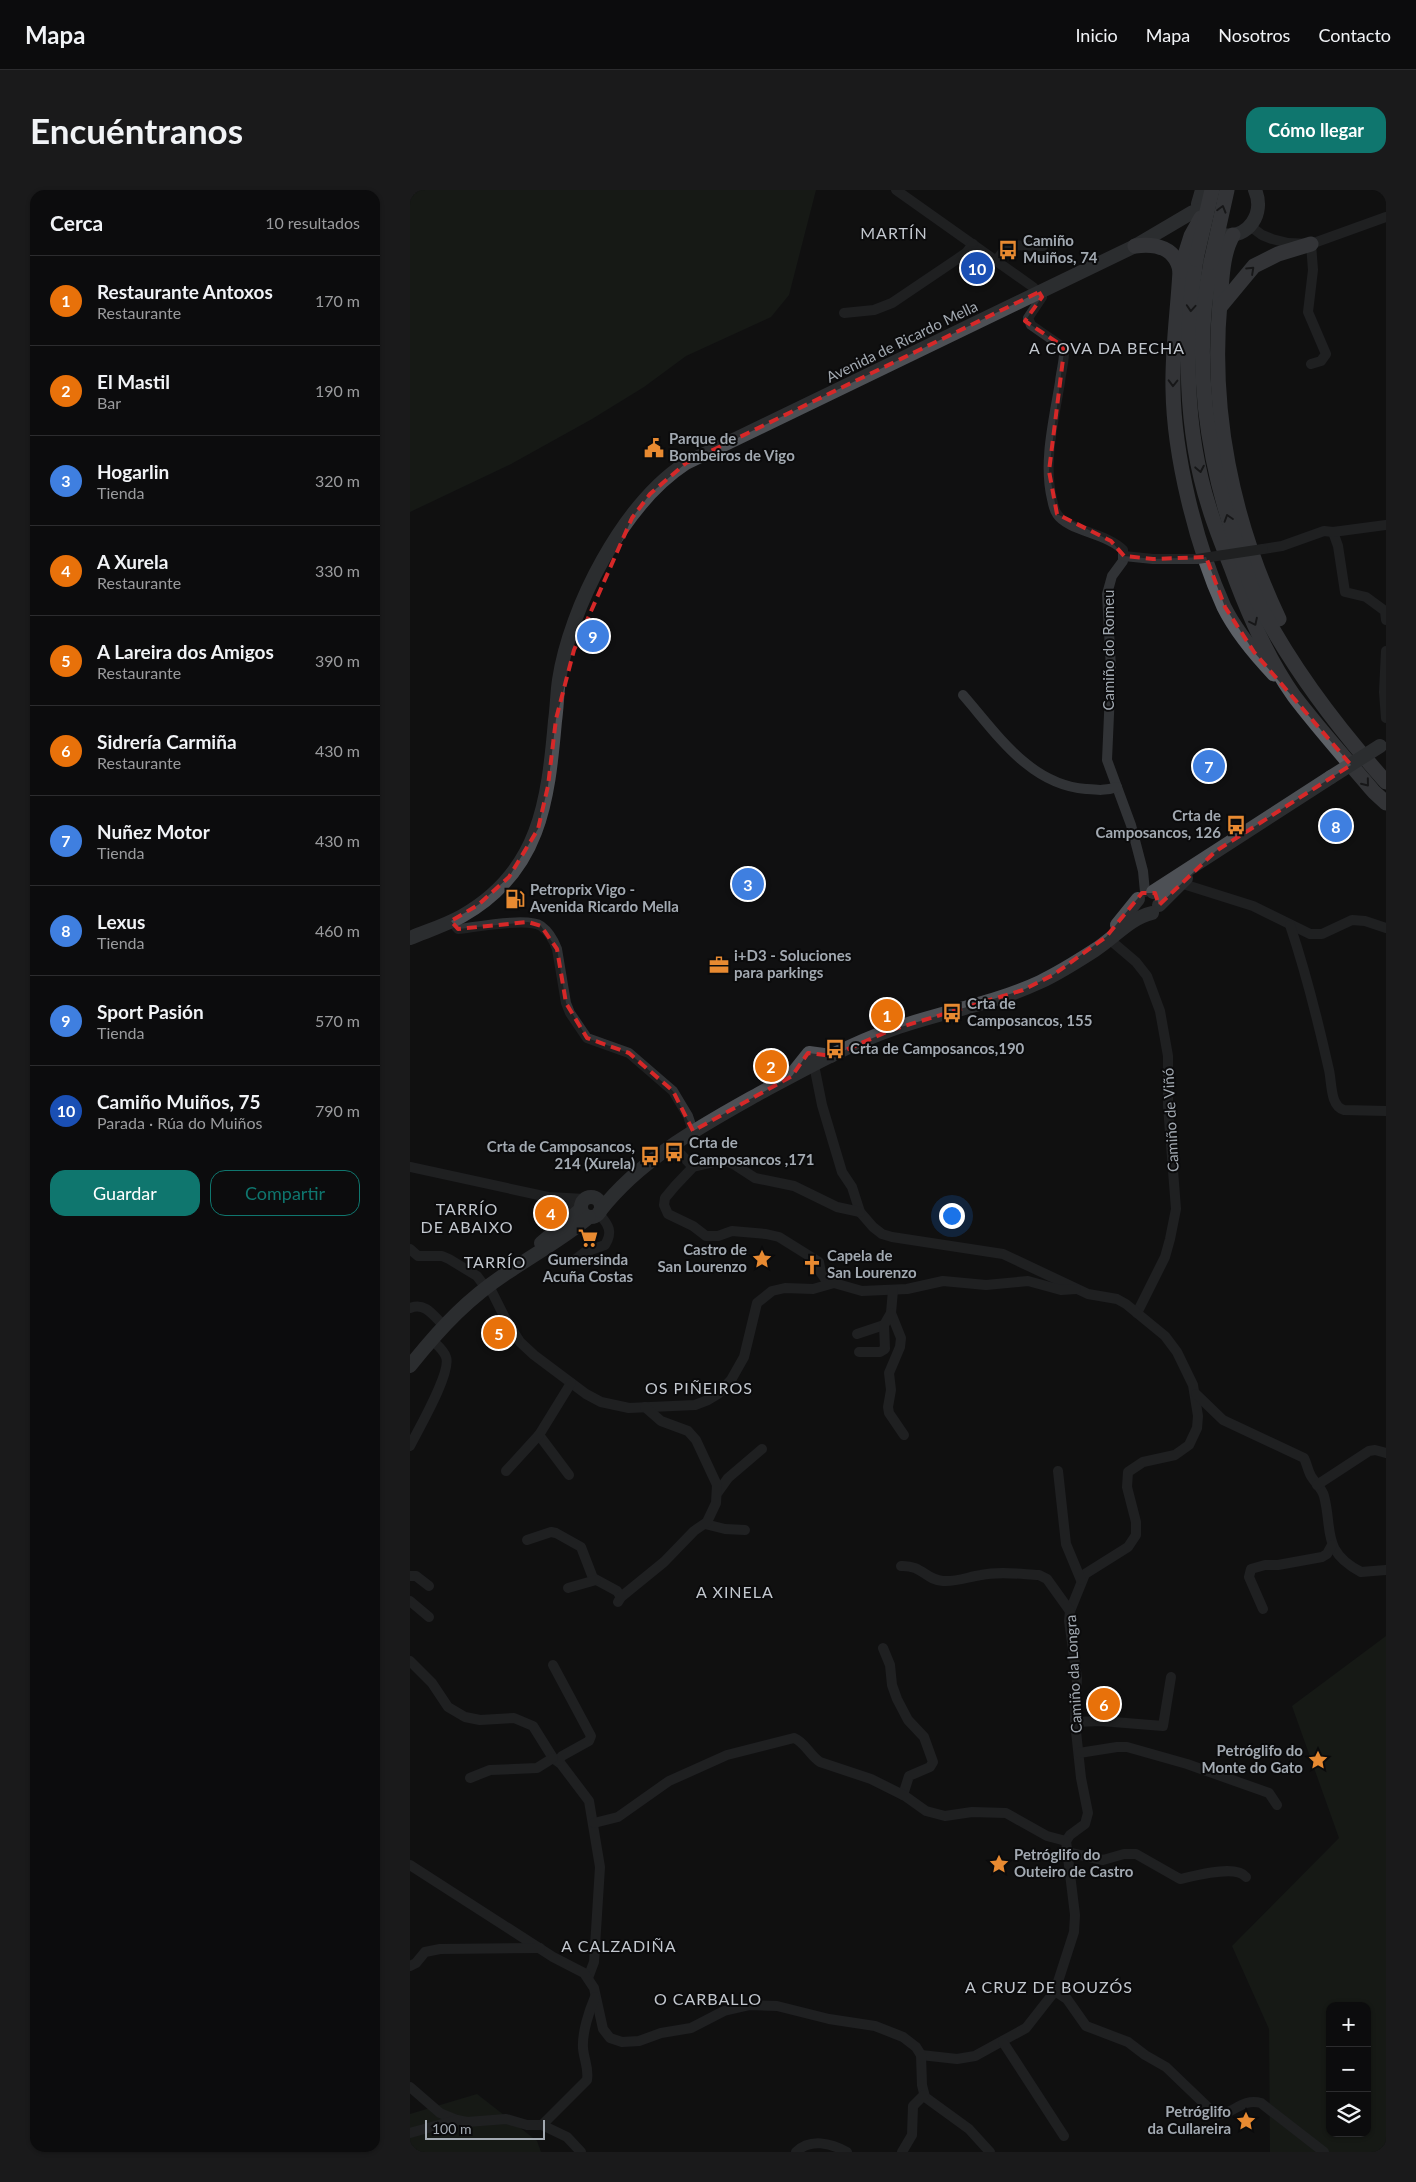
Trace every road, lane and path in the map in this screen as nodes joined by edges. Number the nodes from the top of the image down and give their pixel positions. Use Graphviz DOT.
graph roads {
  1 [pos="896,190"];
  2 [pos="1202,190"];
  3 [pos="1212,190"];
  4 [pos="1227,190"];
  5 [pos="1255,190"];
  6 [pos="1200,214"];
  7 [pos="1386,217"];
  8 [pos="1250,226"];
  9 [pos="1234,235"];
  10 [pos="973,244"];
  11 [pos="1311,244"];
  12 [pos="1043,246"];
  13 [pos="1135,246"];
  14 [pos="996,260"];
  15 [pos="1203,260"];
  16 [pos="1180,271"];
  17 [pos="1039,292"];
  18 [pos="1220,307"];
  19 [pos="844,314"];
  20 [pos="1311,364"];
  21 [pos="1386,525"];
  22 [pos="1333,532"];
  23 [pos="1124,556"];
  24 [pos="606,564"];
  25 [pos="1386,620"];
  26 [pos="1386,651"];
  27 [pos="567,659"];
  28 [pos="963,695"];
  29 [pos="1294,695"];
  30 [pos="1326,711"];
  31 [pos="1386,718"];
  32 [pos="1383,744"];
  33 [pos="1386,782"];
  34 [pos="1117,788"];
  35 [pos="1386,803"];
  36 [pos="1216,851"];
  37 [pos="1183,885"];
  38 [pos="1145,894"];
  39 [pos="1155,909"];
  40 [pos="452,921"];
  41 [pos="1290,925"];
  42 [pos="1386,928"];
  43 [pos="410,938"];
  44 [pos="1109,940"];
  45 [pos="1079,959"];
  46 [pos="811,1059"];
  47 [pos="1386,1111"];
  48 [pos="694,1132"];
  49 [pos="673,1146"];
  50 [pos="693,1167"];
  51 [pos="410,1168"];
  52 [pos="548,1197"];
  53 [pos="587,1207"];
  54 [pos="860,1212"];
  55 [pos="410,1249"];
  56 [pos="576,1259"];
  57 [pos="512,1269"];
  58 [pos="828,1283"];
  59 [pos="488,1287"];
  60 [pos="1078,1289"];
  61 [pos="892,1290"];
  62 [pos="410,1308"];
  63 [pos="891,1313"];
  64 [pos="1137,1313"];
  65 [pos="443,1325"];
  66 [pos="884,1325"];
  67 [pos="857,1334"];
  68 [pos="431,1339"];
  69 [pos="860,1352"];
  70 [pos="410,1366"];
  71 [pos="571,1383"];
  72 [pos="1196,1394"];
  73 [pos="645,1407"];
  74 [pos="904,1435"];
  75 [pos="539,1436"];
  76 [pos="410,1446"];
  77 [pos="762,1448"];
  78 [pos="1386,1453"];
  79 [pos="506,1471"];
  80 [pos="1058,1471"];
  81 [pos="569,1475"];
  82 [pos="1317,1485"];
  83 [pos="718,1492"];
  84 [pos="705,1524"];
  85 [pos="745,1530"];
  86 [pos="527,1540"];
  87 [pos="1332,1545"];
  88 [pos="901,1566"];
  89 [pos="1386,1570"];
  90 [pos="410,1576"];
  91 [pos="596,1580"];
  92 [pos="1081,1580"];
  93 [pos="429,1586"];
  94 [pos="568,1588"];
  95 [pos="410,1601"];
  96 [pos="1263,1609"];
  97 [pos="1070,1610"];
  98 [pos="429,1618"];
  99 [pos="882,1648"];
  100 [pos="410,1661"];
  101 [pos="553,1665"];
  102 [pos="1171,1677"];
  103 [pos="1075,1722"];
  104 [pos="1079,1752"];
  105 [pos="555,1759"];
  106 [pos="470,1778"];
  107 [pos="903,1795"];
  108 [pos="1277,1805"];
  109 [pos="594,1823"];
  110 [pos="1066,1841"];
  111 [pos="1066,1852"];
  112 [pos="410,1865"];
  113 [pos="1246,1877"];
  114 [pos="540,1948"];
  115 [pos="410,1966"];
  116 [pos="590,1980"];
  117 [pos="1055,1991"];
  118 [pos="596,1996"];
  119 [pos="1003,2042"];
  120 [pos="921,2055"];
  121 [pos="410,2087"];
  122 [pos="924,2095"];
  123 [pos="456,2120"];
  124 [pos="542,2126"];
  125 [pos="410,2133"];
  126 [pos="1064,2136"];
  127 [pos="581,2152"];
  128 [pos="796,2152"];
  129 [pos="847,2152"];
  130 [pos="902,2152"];
  131 [pos="990,2152"];
  132 [pos="1324,2152"];
  1 -- 10 [label="street"];
  2 -- 6 [label="main road"];
  3 -- 15 [label="highway, bridge"];
  15 -- 4 [label="highway, one-way, bridge"];
  5 -- 8 [label="main road"];
  6 -- 9 [label="main road"];
  6 -- 13 [label="main road, Avenida de Ricardo Mella"];
  6 -- 16 [label="highway"];
  7 -- 11 [label="street"];
  8 -- 9 [label="main road"];
  8 -- 11 [label="street"];
  9 -- 18 [label="highway"];
  10 -- 14 [label="street"];
  10 -- 19 [label="street"];
  18 -- 11 [label="highway, one-way"];
  11 -- 20 [label="street"];
  12 -- 14 [label="street"];
  13 -- 16 [label="highway"];
  13 -- 17 [label="main road, Avenida de Ricardo Mella"];
  14 -- 17 [label="street"];
  15 -- 29 [label="highway, one-way"];
  30 -- 15 [label="highway, one-way"];
  16 -- 29 [label="highway, one-way"];
  17 -- 23 [label="street"];
  17 -- 24 [label="main road, Avenida de Ricardo Mella"];
  18 -- 30 [label="highway"];
  21 -- 22 [label="street"];
  22 -- 23 [label="street, bridge"];
  22 -- 25 [label="street"];
  23 -- 34 [label="street, Camiño do Romeu"];
  24 -- 27 [label="main road, Avenida de Ricardo Mella"];
  24 -- 27 [label="main road, Avenida de Ricardo Mella"];
  26 -- 31 [label="street"];
  27 -- 40 [label="main road, Avenida de Ricardo Mella"];
  28 -- 34 [label="street"];
  29 -- 35 [label="highway, one-way"];
  30 -- 33 [label="highway"];
  32 -- 36 [label="main road, bridge"];
  34 -- 38 [label="street, Camiño do Romeu"];
  36 -- 37 [label="main road"];
  36 -- 38 [label="main road"];
  37 -- 39 [label="main road"];
  37 -- 41 [label="street"];
  38 -- 39 [label="main road"];
  38 -- 39 [label="main road"];
  38 -- 45 [label="main road"];
  39 -- 44 [label="main road"];
  40 -- 43 [label="main road, Avenida de Ricardo Mella"];
  40 -- 48 [label="street"];
  41 -- 42 [label="street"];
  41 -- 47 [label="street"];
  44 -- 45 [label="main road"];
  44 -- 64 [label="street, Camiño de Viñó"];
  45 -- 46 [label="main road"];
  46 -- 48 [label="main road"];
  46 -- 54 [label="street, Camiño da Longra"];
  48 -- 49 [label="main road"];
  49 -- 50 [label="street"];
  49 -- 53 [label="main road"];
  50 -- 54 [label="street"];
  50 -- 58 [label="street"];
  51 -- 52 [label="street"];
  52 -- 53 [label="street"];
  52 -- 53 [label="street"];
  53 -- 56 [label="street"];
  53 -- 57 [label="main road"];
  53 -- 57 [label="main road"];
  54 -- 60 [label="street, Camiño da Longra"];
  55 -- 59 [label="street"];
  57 -- 59 [label="main road"];
  58 -- 61 [label="street"];
  58 -- 73 [label="street"];
  59 -- 65 [label="main road"];
  59 -- 71 [label="street"];
  60 -- 61 [label="street"];
  60 -- 64 [label="street, Camiño da Longra"];
  61 -- 63 [label="street"];
  62 -- 65 [label="street"];
  63 -- 66 [label="street"];
  63 -- 74 [label="street"];
  64 -- 72 [label="street, Camiño da Longra"];
  65 -- 68 [label="main road"];
  66 -- 67 [label="street"];
  66 -- 69 [label="street"];
  68 -- 70 [label="main road"];
  68 -- 76 [label="street"];
  71 -- 73 [label="street"];
  71 -- 75 [label="street"];
  72 -- 82 [label="street"];
  72 -- 92 [label="street, Camiño da Longra"];
  73 -- 83 [label="street"];
  75 -- 79 [label="street"];
  75 -- 81 [label="street"];
  77 -- 83 [label="street"];
  78 -- 82 [label="street"];
  80 -- 92 [label="street"];
  82 -- 87 [label="street"];
  83 -- 84 [label="street"];
  84 -- 85 [label="street"];
  84 -- 91 [label="street"];
  86 -- 91 [label="street"];
  87 -- 89 [label="street"];
  87 -- 96 [label="street"];
  88 -- 97 [label="street"];
  90 -- 93 [label="street"];
  91 -- 94 [label="street"];
  92 -- 97 [label="street, Camiño da Longra"];
  95 -- 98 [label="street"];
  97 -- 103 [label="street, Camiño da Longra"];
  99 -- 107 [label="street"];
  100 -- 105 [label="street"];
  101 -- 105 [label="street"];
  102 -- 103 [label="street"];
  103 -- 104 [label="street, Camiño da Longra"];
  104 -- 108 [label="street"];
  104 -- 110 [label="street, Camiño da Longra"];
  105 -- 106 [label="street"];
  105 -- 109 [label="street"];
  107 -- 109 [label="street"];
  107 -- 110 [label="street"];
  109 -- 116 [label="street"];
  110 -- 111 [label="street"];
  111 -- 113 [label="street"];
  111 -- 117 [label="street"];
  112 -- 114 [label="street"];
  114 -- 115 [label="street"];
  114 -- 116 [label="street"];
  116 -- 118 [label="street"];
  117 -- 119 [label="street"];
  117 -- 132 [label="street"];
  118 -- 120 [label="street"];
  118 -- 124 [label="street"];
  119 -- 120 [label="street"];
  119 -- 126 [label="street"];
  120 -- 122 [label="street"];
  121 -- 123 [label="street"];
  122 -- 130 [label="street"];
  122 -- 131 [label="street"];
  123 -- 124 [label="street"];
  123 -- 125 [label="street"];
  124 -- 127 [label="street"];
  128 -- 129 [label="street"];
}
